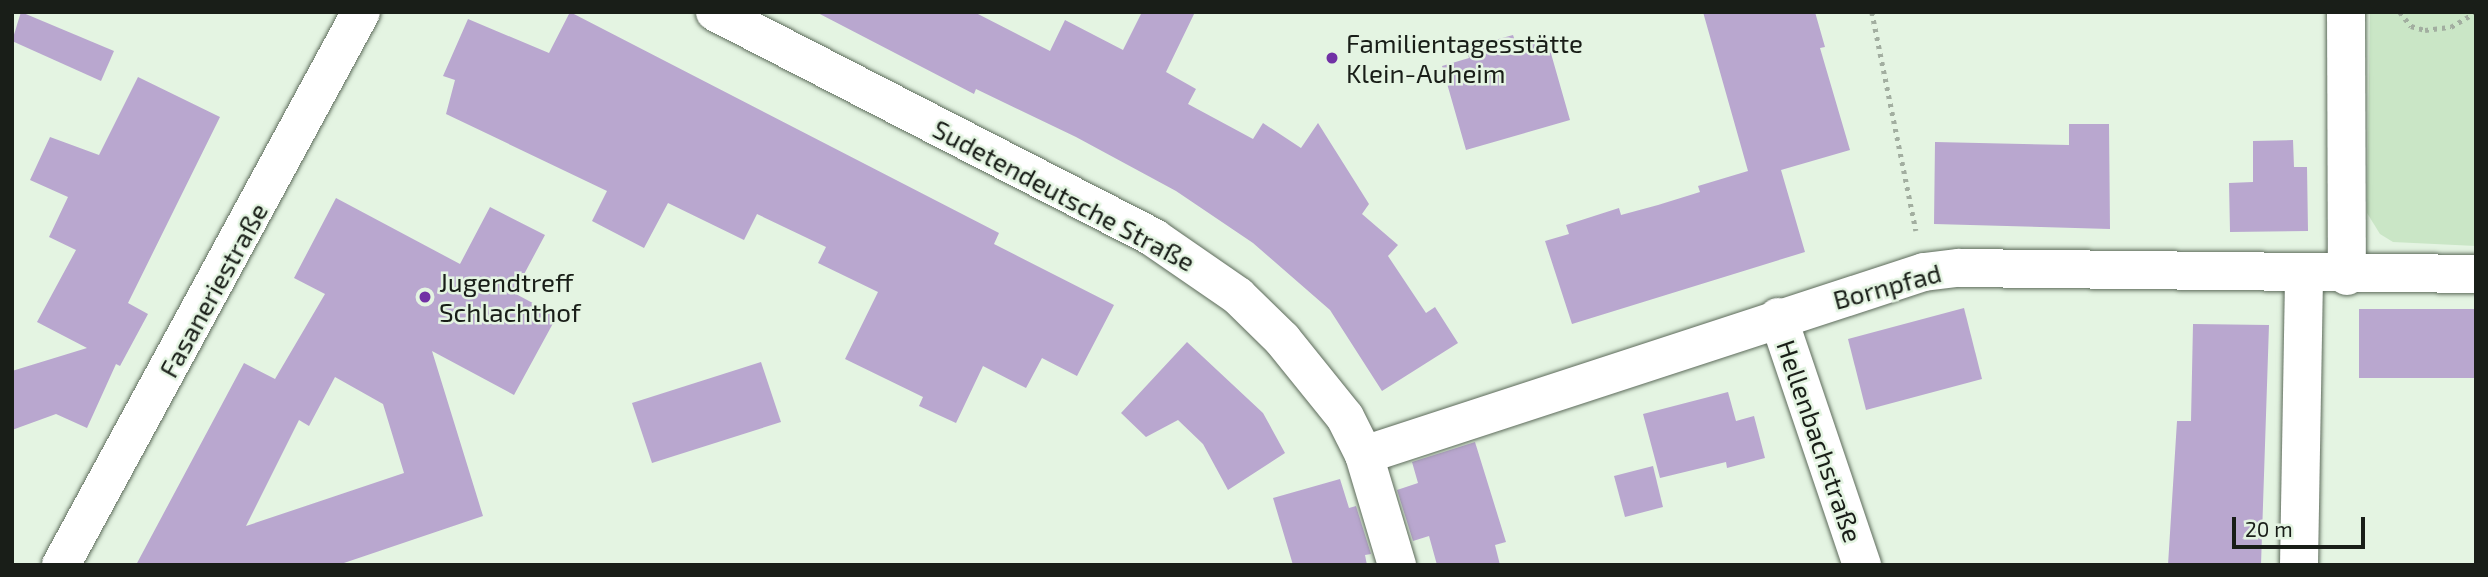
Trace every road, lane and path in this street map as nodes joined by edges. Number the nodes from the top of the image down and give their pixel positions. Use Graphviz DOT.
graph roads {
  1 [pos="361,12"];
  2 [pos="715,12"];
  3 [pos="1871,12"];
  4 [pos="2346,12"];
  5 [pos="2400,12"];
  6 [pos="2476,12"];
  7 [pos="1924,272"];
  8 [pos="2476,274"];
  9 [pos="2304,275"];
  10 [pos="2347,276"];
  11 [pos="1778,317"];
  12 [pos="1364,455"];
  13 [pos="61,565"];
  14 [pos="1397,565"];
  15 [pos="1861,565"];
  16 [pos="2299,565"];
  1 -- 13 [label="street, Fasaneriestraße"];
  2 -- 12 [label="street, Sudetendeutsche Straße"];
  3 -- 7 [label="path"];
  4 -- 10 [label="street"];
  5 -- 6 [label="path"];
  7 -- 9 [label="street, Bornpfad"];
  7 -- 11 [label="street, Bornpfad"];
  8 -- 10 [label="street, Bornpfad"];
  9 -- 10 [label="street, Bornpfad"];
  9 -- 16 [label="street"];
  11 -- 12 [label="street, Bornpfad"];
  11 -- 15 [label="street, Hellenbachstraße"];
  12 -- 14 [label="street, Sudetendeutsche Straße"];
}
